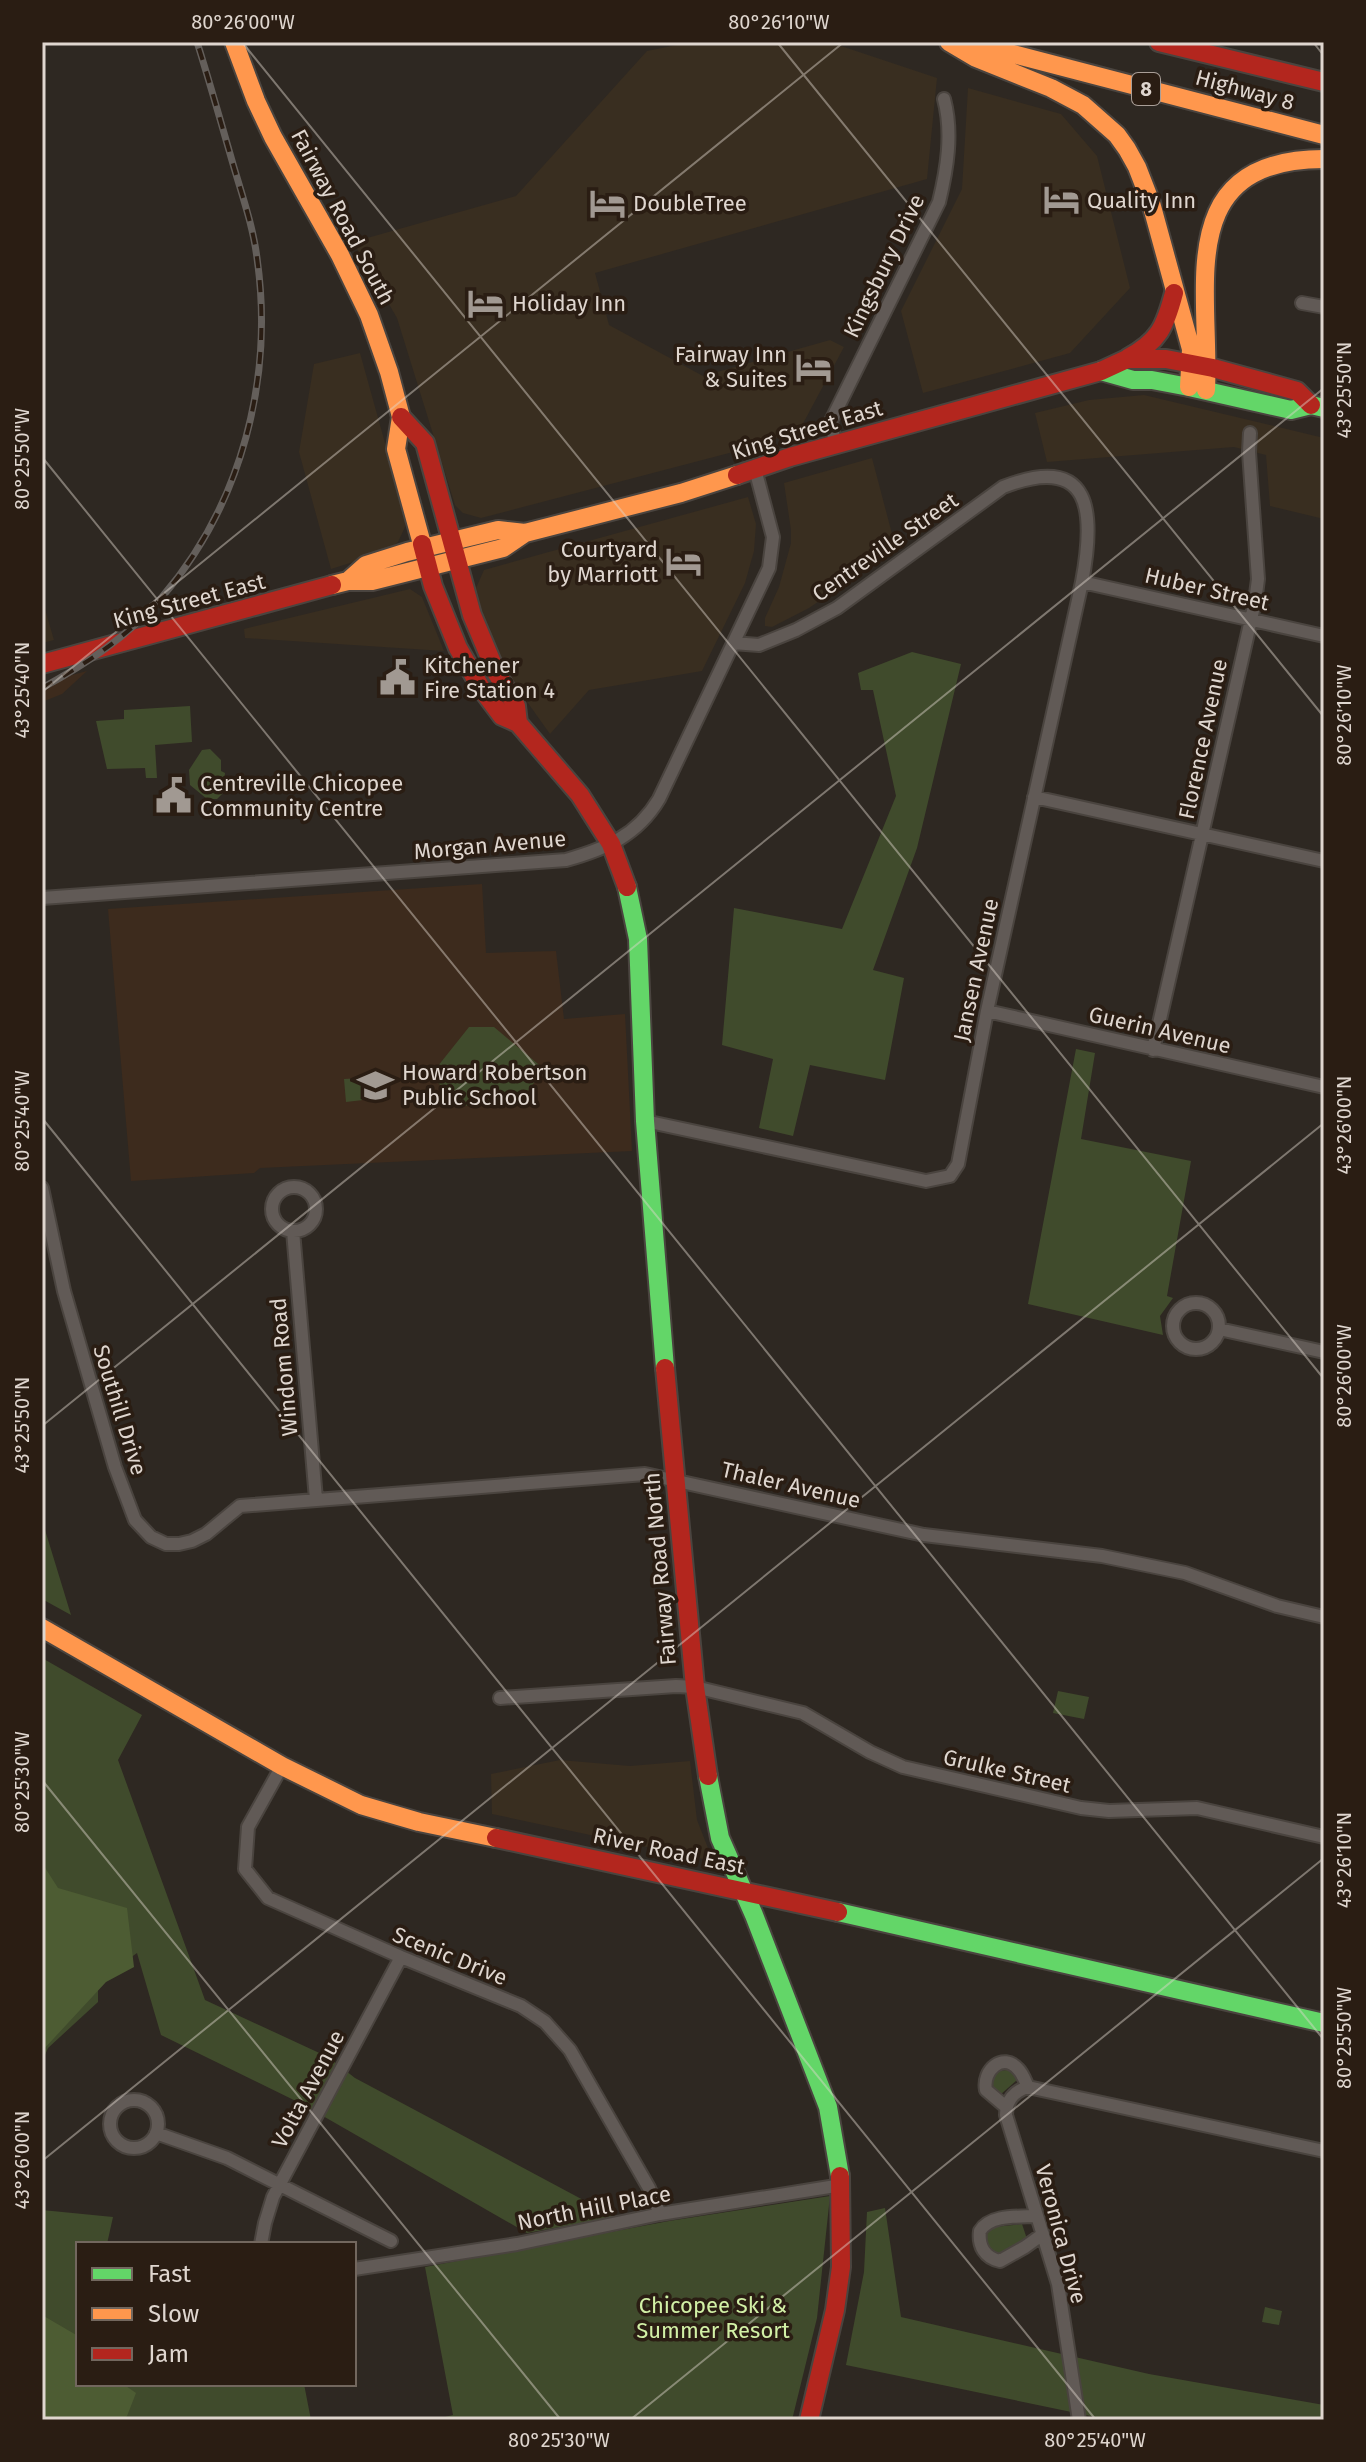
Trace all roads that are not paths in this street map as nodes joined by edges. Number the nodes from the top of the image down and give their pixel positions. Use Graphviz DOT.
graph roads {
  1 [pos="234,42"];
  2 [pos="949,42"];
  3 [pos="969,42"];
  4 [pos="1159,42"];
  5 [pos="1324,82"];
  6 [pos="944,99"];
  7 [pos="1324,135"];
  8 [pos="1324,159"];
  9 [pos="1175,290"];
  10 [pos="1302,303"];
  11 [pos="1324,307"];
  12 [pos="1128,358"];
  13 [pos="1199,366"];
  14 [pos="1101,371"];
  15 [pos="1198,388"];
  16 [pos="1317,407"];
  17 [pos="401,417"];
  18 [pos="1250,433"];
  19 [pos="835,444"];
  20 [pos="755,469"];
  21 [pos="1057,476"];
  22 [pos="453,550"];
  23 [pos="425,557"];
  24 [pos="1082,582"];
  25 [pos="1249,619"];
  26 [pos="1324,636"];
  27 [pos="733,643"];
  28 [pos="42,664"];
  29 [pos="518,723"];
  30 [pos="1034,797"];
  31 [pos="1203,835"];
  32 [pos="611,844"];
  33 [pos="1324,861"];
  34 [pos="42,898"];
  35 [pos="987,1011"];
  36 [pos="1153,1050"];
  37 [pos="1324,1087"];
  38 [pos="645,1121"];
  39 [pos="42,1188"];
  40 [pos="293,1231"];
  41 [pos="1219,1329"];
  42 [pos="1324,1352"];
  43 [pos="675,1480"];
  44 [pos="316,1499"];
  45 [pos="240,1506"];
  46 [pos="1324,1617"];
  47 [pos="42,1628"];
  48 [pos="695,1687"];
  49 [pos="500,1698"];
  50 [pos="282,1766"];
  51 [pos="1324,1837"];
  52 [pos="745,1892"];
  53 [pos="401,1957"];
  54 [pos="1324,2023"];
  55 [pos="1028,2087"];
  56 [pos="1006,2107"];
  57 [pos="156,2133"];
  58 [pos="1324,2151"];
  59 [pos="279,2185"];
  60 [pos="842,2185"];
  61 [pos="660,2214"];
  62 [pos="1037,2216"];
  63 [pos="1043,2234"];
  64 [pos="391,2241"];
  65 [pos="261,2242"];
  66 [pos="356,2269"];
  67 [pos="809,2420"];
  68 [pos="1079,2420"];
  1 -- 17 [label="main road, Fairway Road South"];
  2 -- 9 [label="main road"];
  3 -- 7 [label="main road, Highway 8 / 8"];
  4 -- 5 [label="main road, Highway 8 / 8"];
  6 -- 19 [label="street, Kingsbury Drive"];
  8 -- 13 [label="main road"];
  9 -- 12 [label="main road"];
  9 -- 13 [label="main road"];
  10 -- 11 [label="street"];
  12 -- 13 [label="main road, King Street East"];
  12 -- 14 [label="main road, King Street East"];
  13 -- 15 [label="main road"];
  13 -- 16 [label="main road, King Street East"];
  14 -- 15 [label="main road, King Street East"];
  14 -- 19 [label="main road, King Street East"];
  15 -- 16 [label="main road, King Street East"];
  17 -- 22 [label="main road, Fairway Road South"];
  17 -- 23 [label="main road, Fairway Road South"];
  18 -- 25 [label="street, Florence Avenue"];
  19 -- 20 [label="main road, King Street East"];
  20 -- 22 [label="main road, King Street East"];
  20 -- 27 [label="street, Morgan Avenue"];
  21 -- 24 [label="street, Jansen Avenue"];
  21 -- 27 [label="street, Centreville Street"];
  22 -- 23 [label="main road, King Street East"];
  22 -- 29 [label="main road, Fairway Road North"];
  23 -- 28 [label="main road, King Street East"];
  23 -- 29 [label="main road, Fairway Road North"];
  24 -- 25 [label="street, Huber Street"];
  24 -- 30 [label="street, Jansen Avenue"];
  25 -- 26 [label="street, Huber Street"];
  25 -- 31 [label="street, Florence Avenue"];
  27 -- 32 [label="street, Morgan Avenue"];
  29 -- 32 [label="main road, Fairway Road North"];
  30 -- 31 [label="street"];
  30 -- 35 [label="street, Jansen Avenue"];
  31 -- 33 [label="street"];
  31 -- 36 [label="street, Florence Avenue"];
  32 -- 34 [label="street, Morgan Avenue"];
  32 -- 38 [label="main road, Fairway Road North"];
  35 -- 36 [label="street, Guerin Avenue"];
  35 -- 38 [label="street, Jansen Avenue"];
  36 -- 37 [label="street, Guerin Avenue"];
  38 -- 43 [label="main road, Fairway Road North"];
  39 -- 45 [label="street, Southill Drive"];
  40 -- 44 [label="street, Windom Road"];
  41 -- 42 [label="street"];
  43 -- 44 [label="street, Thaler Avenue"];
  43 -- 46 [label="street, Thaler Avenue"];
  43 -- 48 [label="main road, Fairway Road North"];
  44 -- 45 [label="street, Thaler Avenue"];
  47 -- 50 [label="main road, River Road East"];
  48 -- 49 [label="street, Grulke Street"];
  48 -- 51 [label="street, Grulke Street"];
  48 -- 52 [label="main road, Fairway Road North"];
  50 -- 52 [label="main road, River Road East"];
  50 -- 53 [label="street, Scenic Drive"];
  52 -- 54 [label="main road, River Road East"];
  52 -- 60 [label="main road, Fairway Road North"];
  53 -- 59 [label="street, Volta Avenue"];
  53 -- 61 [label="street, Scenic Drive"];
  55 -- 56 [label="street"];
  55 -- 56 [label="street, Veronica Drive"];
  55 -- 58 [label="street, Veronica Drive"];
  56 -- 62 [label="street, Veronica Drive"];
  57 -- 59 [label="street"];
  59 -- 64 [label="street"];
  59 -- 65 [label="street, Volta Avenue"];
  60 -- 61 [label="street, North Hill Place"];
  60 -- 67 [label="main road, Fairway Road North"];
  61 -- 66 [label="street, North Hill Place"];
  62 -- 63 [label="street, Veronica Drive"];
  62 -- 63 [label="street"];
  63 -- 68 [label="street, Veronica Drive"];
}
